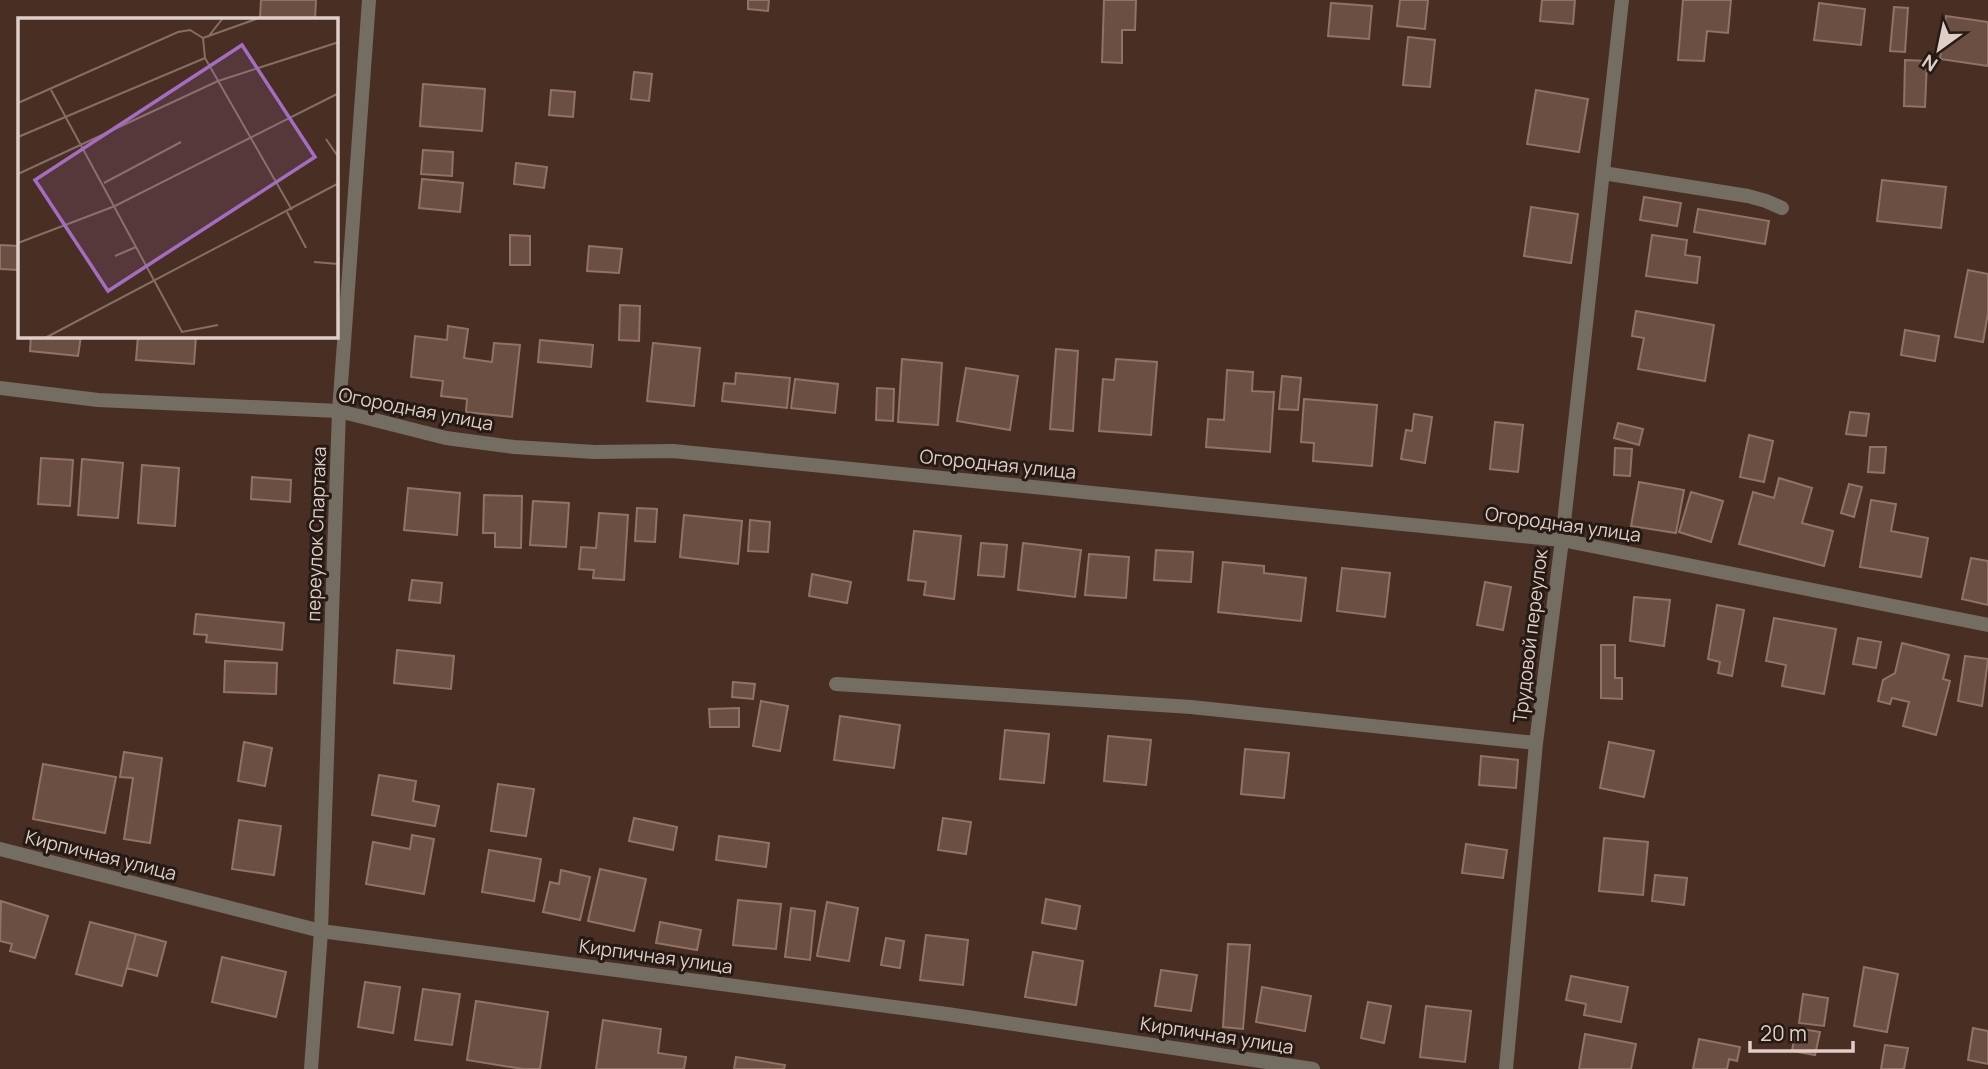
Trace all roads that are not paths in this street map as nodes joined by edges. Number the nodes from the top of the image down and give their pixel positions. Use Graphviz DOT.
graph roads {
  1 [pos="369,0"];
  2 [pos="1622,0"];
  3 [pos="1603,173"];
  4 [pos="1782,208"];
  5 [pos="0,388"];
  6 [pos="339,411"];
  7 [pos="1562,540"];
  8 [pos="1988,625"];
  9 [pos="836,684"];
  10 [pos="1536,743"];
  11 [pos="0,849"];
  12 [pos="321,931"];
  13 [pos="311,1069"];
  14 [pos="1313,1069"];
  15 [pos="1506,1069"];
  1 -- 6 [label="street, переулок Спартака"];
  2 -- 3 [label="street, Трудовой переулок"];
  3 -- 4 [label="street"];
  3 -- 7 [label="street, Трудовой переулок"];
  5 -- 6 [label="street, Огородная улица"];
  6 -- 7 [label="street, Огородная улица"];
  6 -- 12 [label="street, переулок Спартака"];
  7 -- 8 [label="street, Огородная улица"];
  7 -- 10 [label="street, Трудовой переулок"];
  9 -- 10 [label="street"];
  10 -- 15 [label="street, Трудовой переулок"];
  11 -- 12 [label="street, Кирпичная улица"];
  12 -- 13 [label="street, переулок Спартака"];
  12 -- 14 [label="street, Кирпичная улица"];
}
